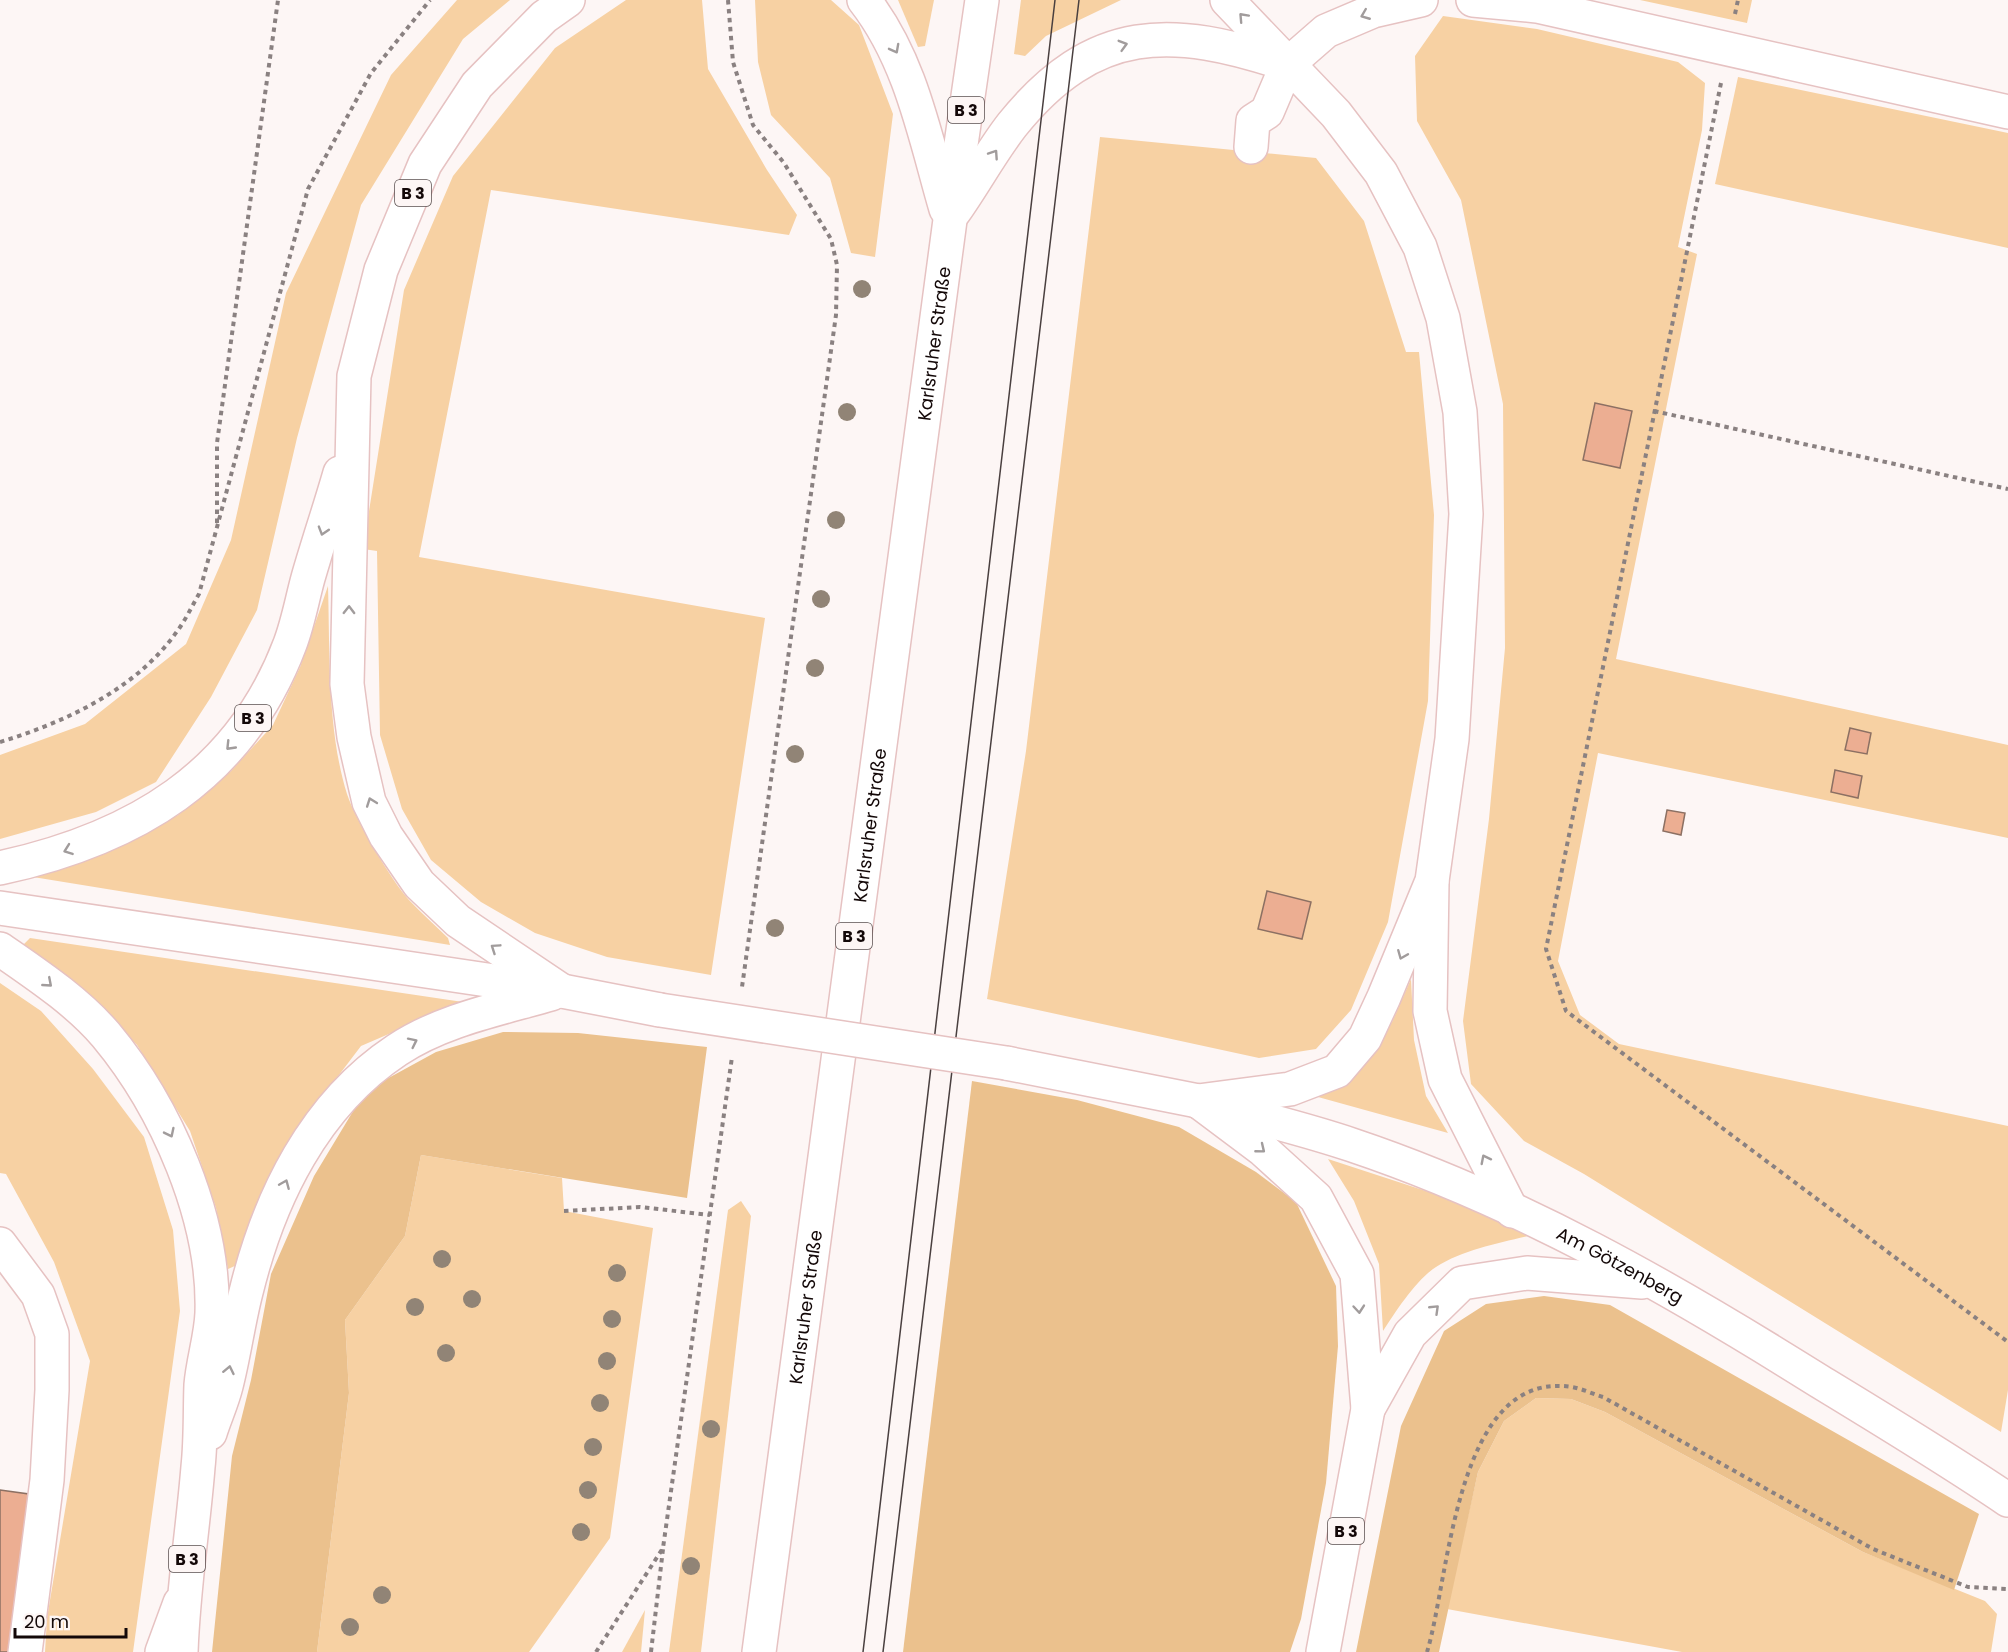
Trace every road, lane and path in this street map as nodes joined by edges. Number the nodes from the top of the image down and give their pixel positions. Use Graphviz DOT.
graph roads {
  1 [pos="278,0"];
  2 [pos="430,0"];
  3 [pos="568,0"];
  4 [pos="728,0"];
  5 [pos="864,0"];
  6 [pos="982,0"];
  7 [pos="1227,0"];
  8 [pos="1421,0"];
  9 [pos="1473,0"];
  10 [pos="1727,50"];
  11 [pos="1287,65"];
  12 [pos="2008,112"];
  13 [pos="1251,147"];
  14 [pos="950,220"];
  15 [pos="1654,411"];
  16 [pos="352,434"];
  17 [pos="2008,489"];
  18 [pos="217,531"];
  19 [pos="0,742"];
  20 [pos="0,868"];
  21 [pos="1432,881"];
  22 [pos="0,908"];
  23 [pos="0,949"];
  24 [pos="741,990"];
  25 [pos="562,991"];
  26 [pos="733,1049"];
  27 [pos="1198,1101"];
  28 [pos="564,1211"];
  29 [pos="1512,1211"];
  30 [pos="710,1215"];
  31 [pos="0,1244"];
  32 [pos="1662,1284"];
  33 [pos="2008,1342"];
  34 [pos="1368,1409"];
  35 [pos="199,1466"];
  36 [pos="2008,1500"];
  37 [pos="663,1548"];
  38 [pos="2008,1589"];
  39 [pos="183,1593"];
  40 [pos="26,1652"];
  41 [pos="162,1652"];
  42 [pos="181,1652"];
  43 [pos="596,1652"];
  44 [pos="651,1652"];
  45 [pos="759,1652"];
  46 [pos="1323,1652"];
  47 [pos="1426,1652"];
  1 -- 18 [label="path"];
  2 -- 18 [label="path"];
  3 -- 16 [label="main road, B 3"];
  4 -- 24 [label="path"];
  5 -- 14 [label="main road, one-way"];
  6 -- 14 [label="main road, Karlsruher Straße / B 3"];
  11 -- 7 [label="main road, one-way"];
  8 -- 11 [label="main road, one-way"];
  9 -- 10 [label="main road"];
  10 -- 12 [label="main road"];
  10 -- 15 [label="path"];
  11 -- 13 [label="main road"];
  14 -- 11 [label="main road, one-way"];
  11 -- 21 [label="main road"];
  14 -- 45 [label="main road, Karlsruher Straße / B 3"];
  15 -- 17 [label="path"];
  15 -- 33 [label="path"];
  16 -- 20 [label="main road, B 3, one-way"];
  25 -- 16 [label="main road, one-way"];
  18 -- 19 [label="path"];
  21 -- 27 [label="main road, one-way"];
  29 -- 21 [label="main road, one-way"];
  22 -- 25 [label="main road"];
  23 -- 35 [label="main road, B 3, one-way"];
  25 -- 27 [label="main road, bridge"];
  35 -- 25 [label="main road, one-way"];
  26 -- 30 [label="path"];
  27 -- 29 [label="main road, Am Götzenberg"];
  27 -- 34 [label="main road, one-way"];
  28 -- 30 [label="path"];
  29 -- 32 [label="main road, Am Götzenberg"];
  30 -- 37 [label="path"];
  31 -- 40 [label="main road"];
  34 -- 32 [label="main road, one-way"];
  32 -- 36 [label="main road, Am Götzenberg"];
  34 -- 46 [label="main road, B 3"];
  35 -- 39 [label="main road, B 3"];
  37 -- 43 [label="path"];
  37 -- 44 [label="path"];
  38 -- 47 [label="path"];
  39 -- 41 [label="main road"];
  39 -- 42 [label="main road, B 3"];
}
